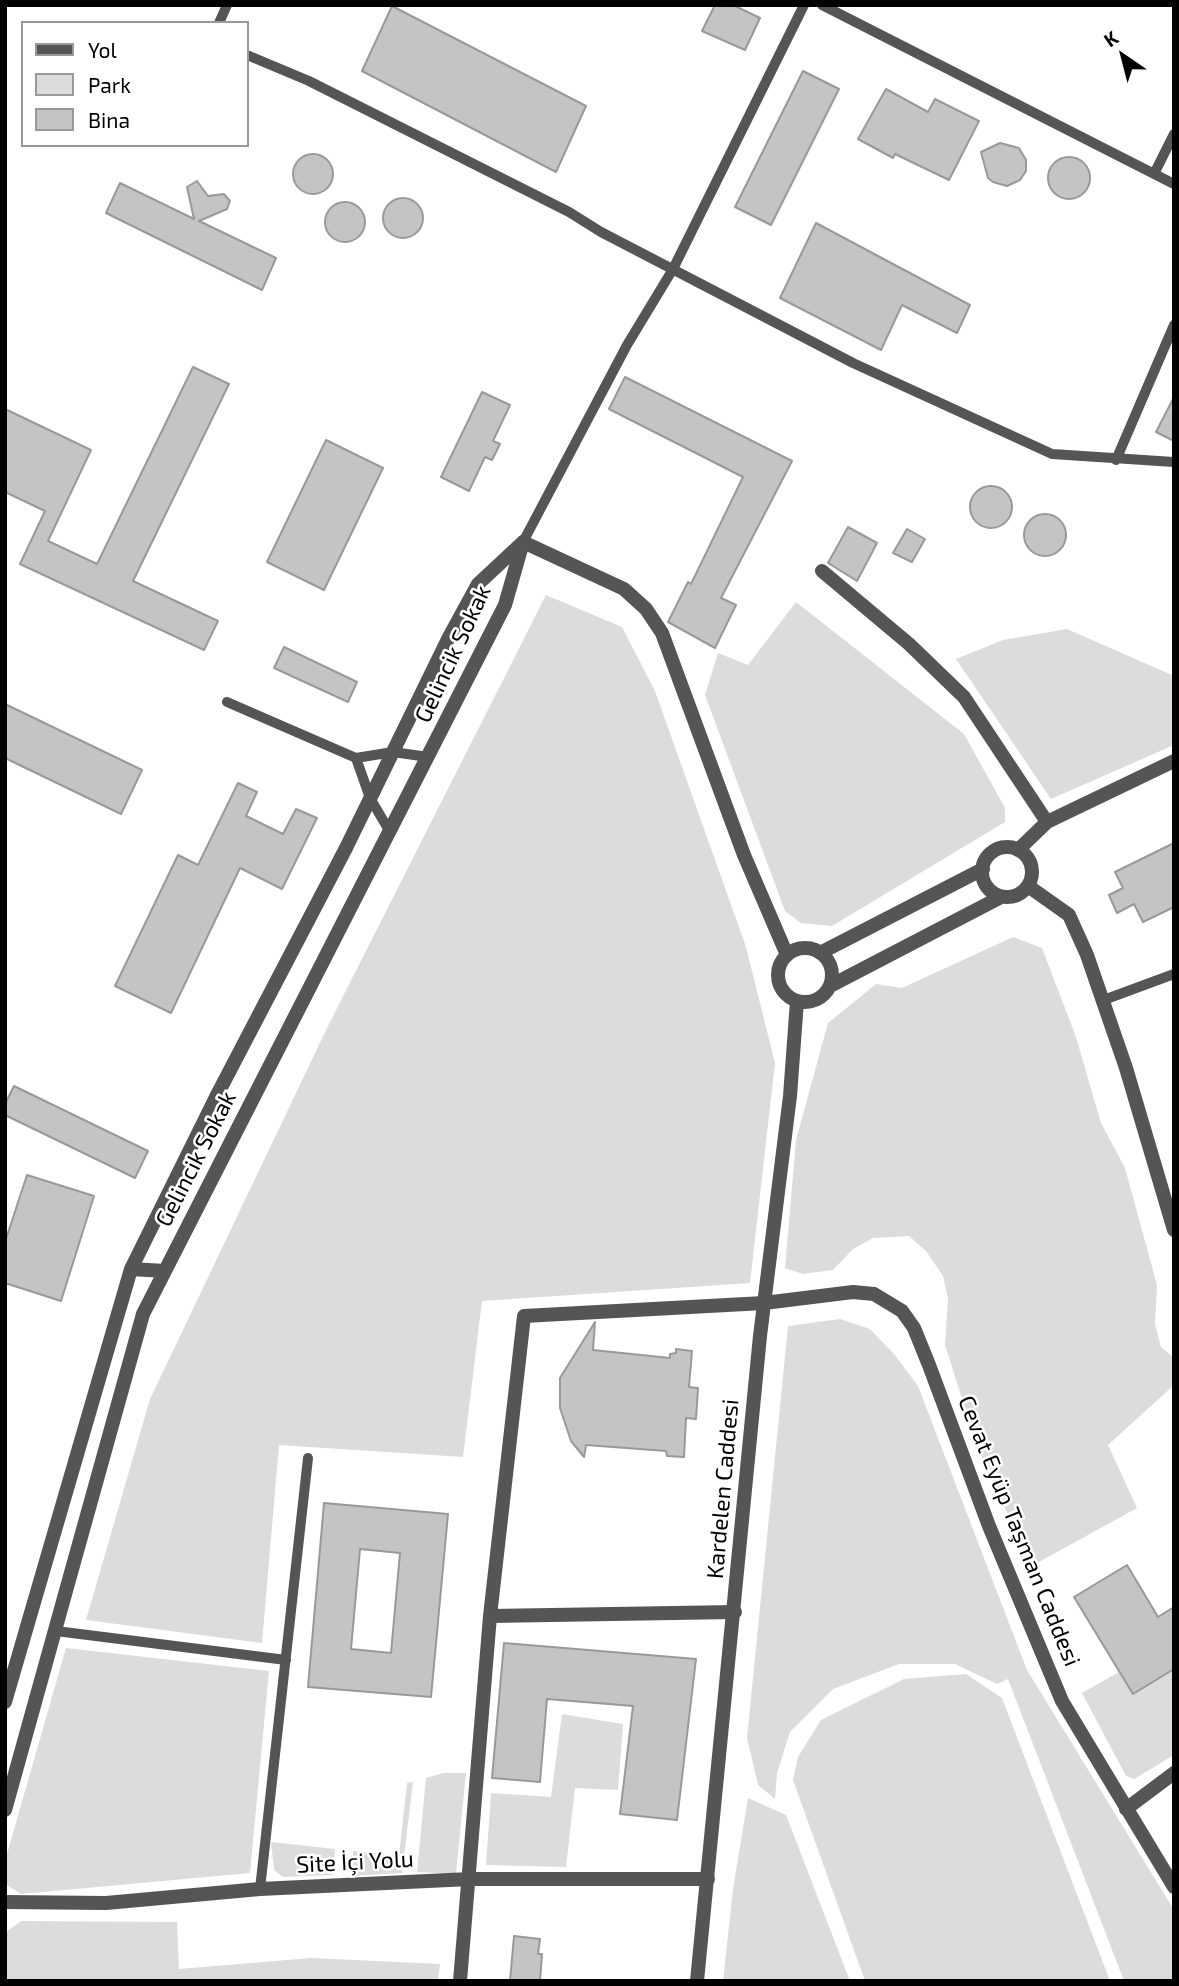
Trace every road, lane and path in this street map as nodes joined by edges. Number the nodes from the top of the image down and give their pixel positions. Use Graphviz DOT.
graph roads {
  1 [pos="804,5"];
  2 [pos="822,5"];
  3 [pos="248,55"];
  4 [pos="1174,134"];
  5 [pos="1154,174"];
  6 [pos="1174,184"];
  7 [pos="673,269"];
  8 [pos="1174,325"];
  9 [pos="1116,460"];
  10 [pos="1174,462"];
  11 [pos="523,542"];
  12 [pos="822,571"];
  13 [pos="228,702"];
  14 [pos="393,752"];
  15 [pos="428,757"];
  16 [pos="356,758"];
  17 [pos="1174,761"];
  18 [pos="370,798"];
  19 [pos="1047,822"];
  20 [pos="390,832"];
  21 [pos="1018,850"];
  22 [pos="982,869"];
  23 [pos="1028,886"];
  24 [pos="1001,897"];
  25 [pos="820,953"];
  26 [pos="786,956"];
  27 [pos="1174,974"];
  28 [pos="830,986"];
  29 [pos="1101,1001"];
  30 [pos="797,1002"];
  31 [pos="1174,1230"];
  32 [pos="131,1269"];
  33 [pos="165,1270"];
  34 [pos="764,1303"];
  35 [pos="308,1458"];
  36 [pos="735,1612"];
  37 [pos="491,1616"];
  38 [pos="55,1632"];
  39 [pos="286,1660"];
  40 [pos="5,1702"];
  41 [pos="1174,1773"];
  42 [pos="1126,1809"];
  43 [pos="5,1810"];
  44 [pos="470,1879"];
  45 [pos="708,1880"];
  46 [pos="1174,1887"];
  47 [pos="260,1889"];
  48 [pos="5,1902"];
  49 [pos="460,1981"];
  50 [pos="697,1981"];
  1 -- 7 [label="lane"];
  2 -- 5 [label="lane"];
  3 -- 7 [label="lane"];
  4 -- 5 [label="lane"];
  5 -- 6 [label="lane"];
  7 -- 9 [label="lane"];
  7 -- 11 [label="lane"];
  8 -- 9 [label="lane"];
  9 -- 10 [label="lane"];
  11 -- 14 [label="street, Gelincik Sokak"];
  11 -- 15 [label="street, Gelincik Sokak"];
  11 -- 26 [label="street"];
  12 -- 19 [label="street"];
  13 -- 16 [label="lane"];
  14 -- 15 [label="lane"];
  14 -- 16 [label="lane"];
  14 -- 18 [label="street, Gelincik Sokak"];
  15 -- 20 [label="street, Gelincik Sokak"];
  16 -- 18 [label="lane"];
  17 -- 19 [label="street"];
  18 -- 20 [label="lane"];
  18 -- 32 [label="street, Gelincik Sokak"];
  19 -- 21 [label="street"];
  20 -- 33 [label="street, Gelincik Sokak"];
  21 -- 22 [label="street"];
  21 -- 23 [label="street"];
  22 -- 24 [label="street"];
  22 -- 25 [label="street"];
  23 -- 24 [label="street"];
  23 -- 29 [label="street"];
  24 -- 28 [label="street"];
  25 -- 26 [label="street"];
  25 -- 28 [label="street"];
  26 -- 30 [label="street"];
  27 -- 29 [label="lane"];
  28 -- 30 [label="street"];
  29 -- 31 [label="street"];
  30 -- 34 [label="street, Kardelen Caddesi"];
  32 -- 33 [label="street"];
  32 -- 40 [label="street, Gelincik Sokak"];
  33 -- 38 [label="street, Gelincik Sokak"];
  34 -- 36 [label="street, Kardelen Caddesi"];
  34 -- 37 [label="street, Cevat Eyüp Taşman Caddesi"];
  34 -- 42 [label="street, Cevat Eyüp Taşman Caddesi"];
  35 -- 39 [label="lane"];
  36 -- 37 [label="street"];
  36 -- 45 [label="street, Kardelen Caddesi"];
  37 -- 44 [label="street"];
  38 -- 39 [label="lane"];
  38 -- 43 [label="street, Gelincik Sokak"];
  39 -- 47 [label="lane"];
  41 -- 42 [label="street"];
  42 -- 46 [label="street, Cevat Eyüp Taşman Caddesi"];
  44 -- 45 [label="street, Site İçi Yolu"];
  44 -- 47 [label="street, Site İçi Yolu"];
  44 -- 49 [label="street"];
  45 -- 50 [label="street, Kardelen Caddesi"];
  47 -- 48 [label="street, Site İçi Yolu"];
}
